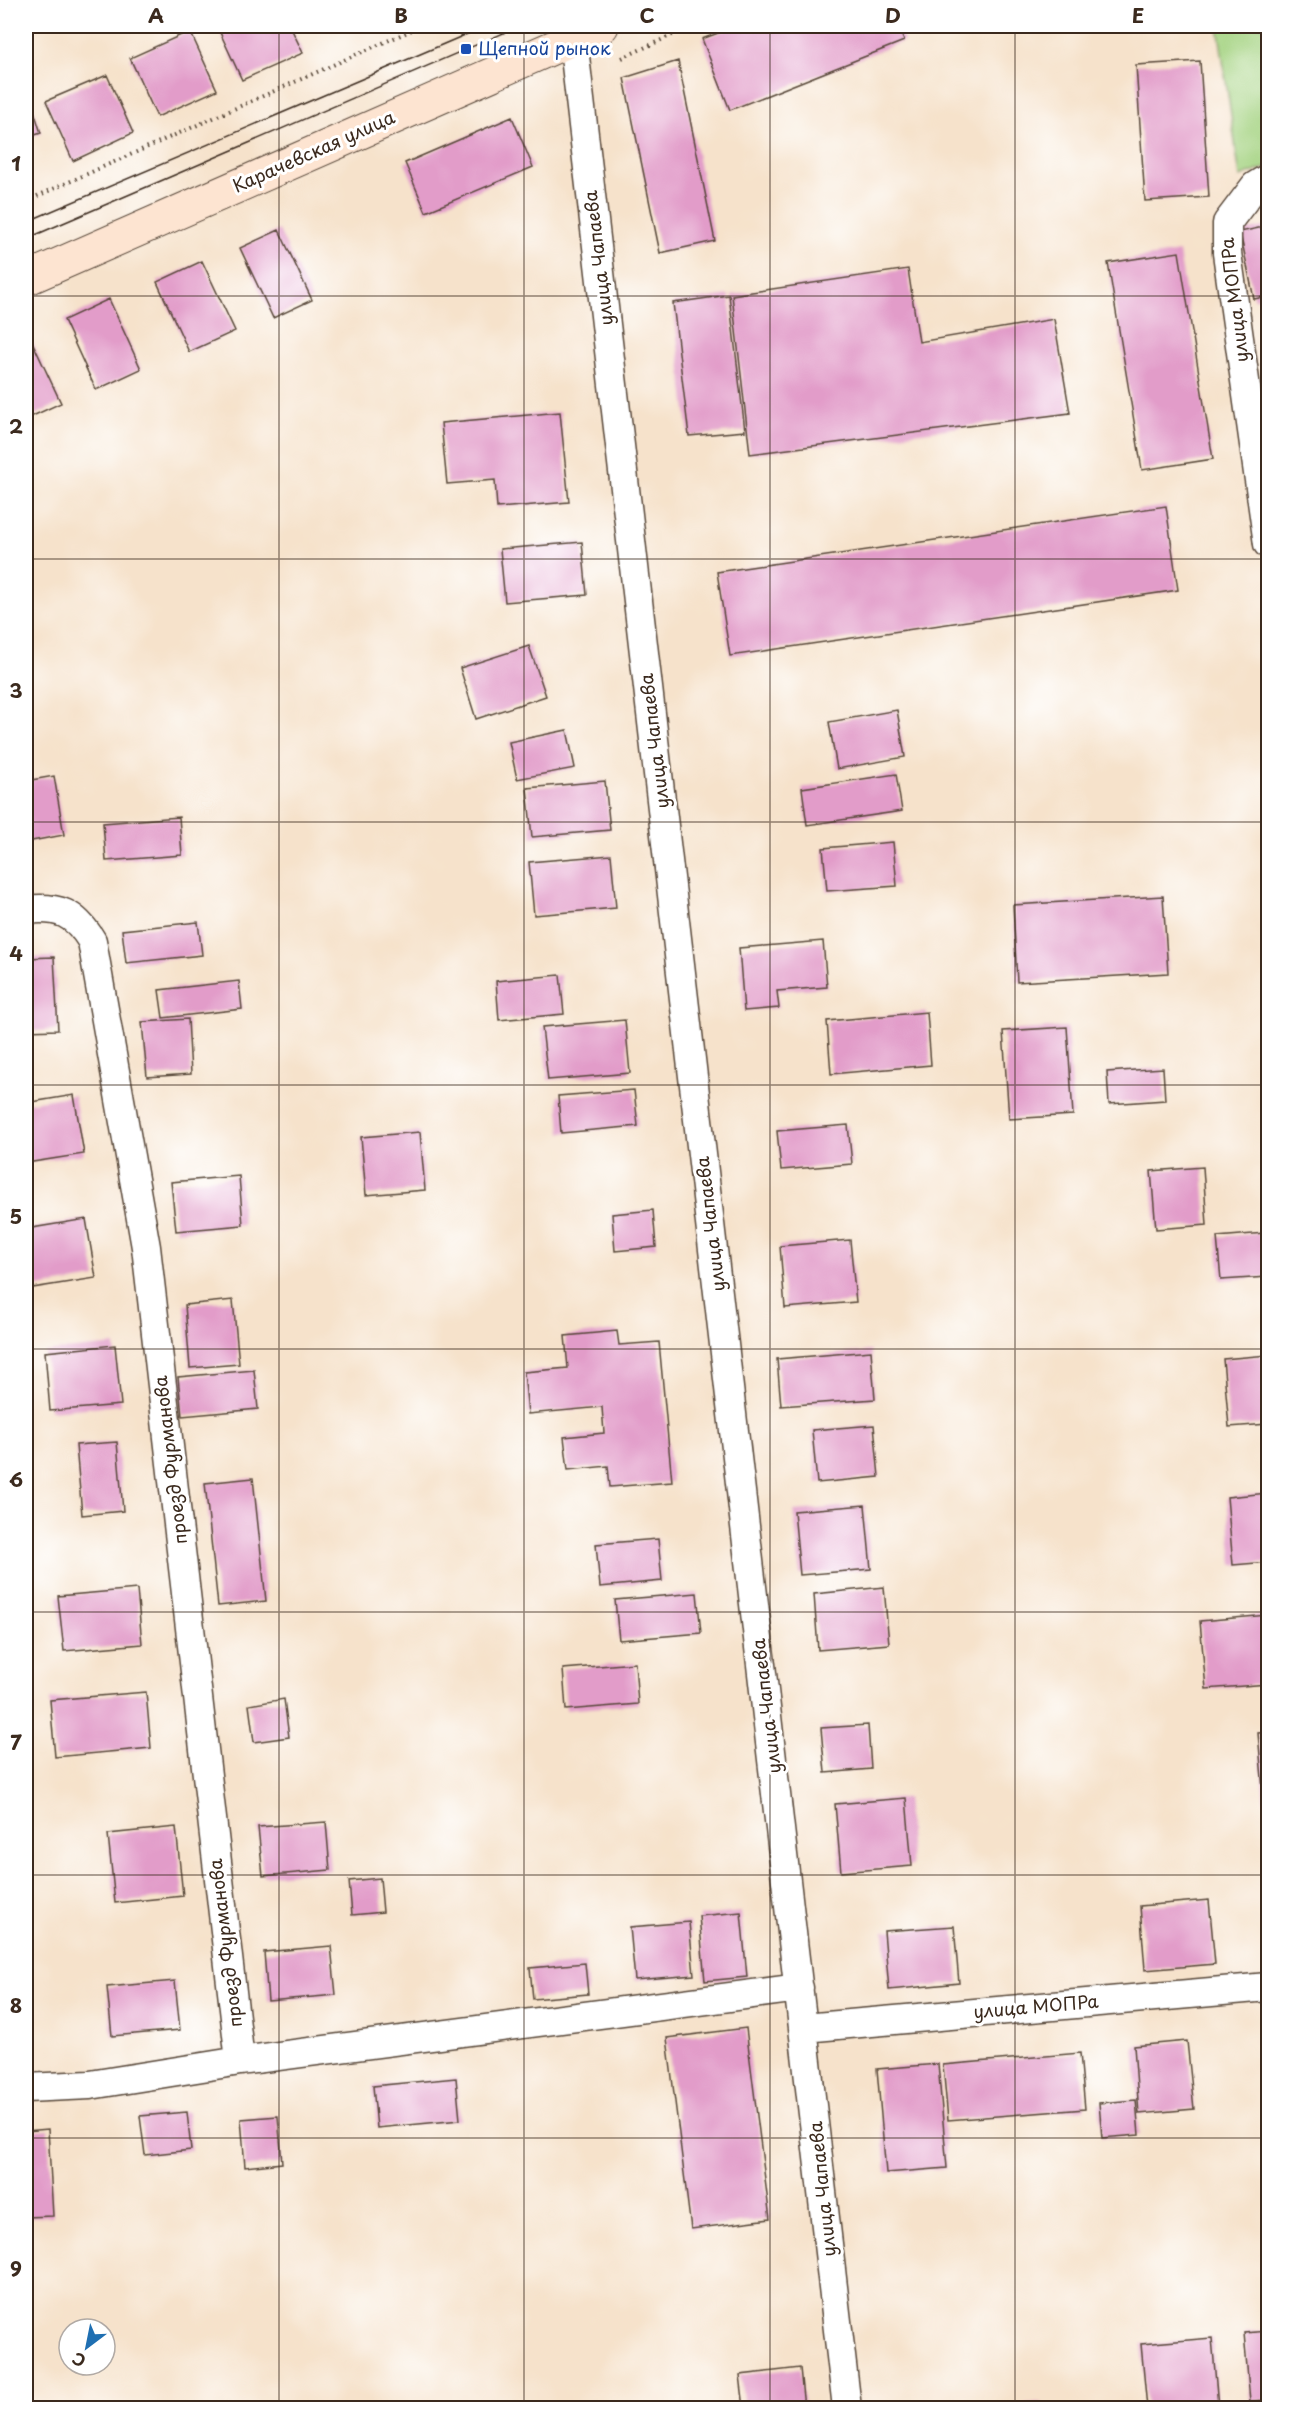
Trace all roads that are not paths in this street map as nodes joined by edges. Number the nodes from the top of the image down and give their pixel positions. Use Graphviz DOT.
graph roads {
  1 [pos="602,26"];
  2 [pos="573,39"];
  3 [pos="1269,178"];
  4 [pos="26,279"];
  5 [pos="1269,544"];
  6 [pos="26,910"];
  7 [pos="1269,1987"];
  8 [pos="799,1988"];
  9 [pos="804,2028"];
  10 [pos="240,2061"];
  11 [pos="26,2088"];
  12 [pos="848,2409"];
  1 -- 2 [label="street, Карачевская улица"];
  2 -- 4 [label="street, Карачевская улица"];
  2 -- 8 [label="street, улица Чапаева"];
  3 -- 5 [label="street, улица МОПРа"];
  6 -- 10 [label="street, проезд Фурманова"];
  7 -- 9 [label="street, улица МОПРа"];
  8 -- 9 [label="street, улица Чапаева"];
  8 -- 10 [label="street"];
  9 -- 12 [label="street, улица Чапаева"];
  10 -- 11 [label="street"];
}
